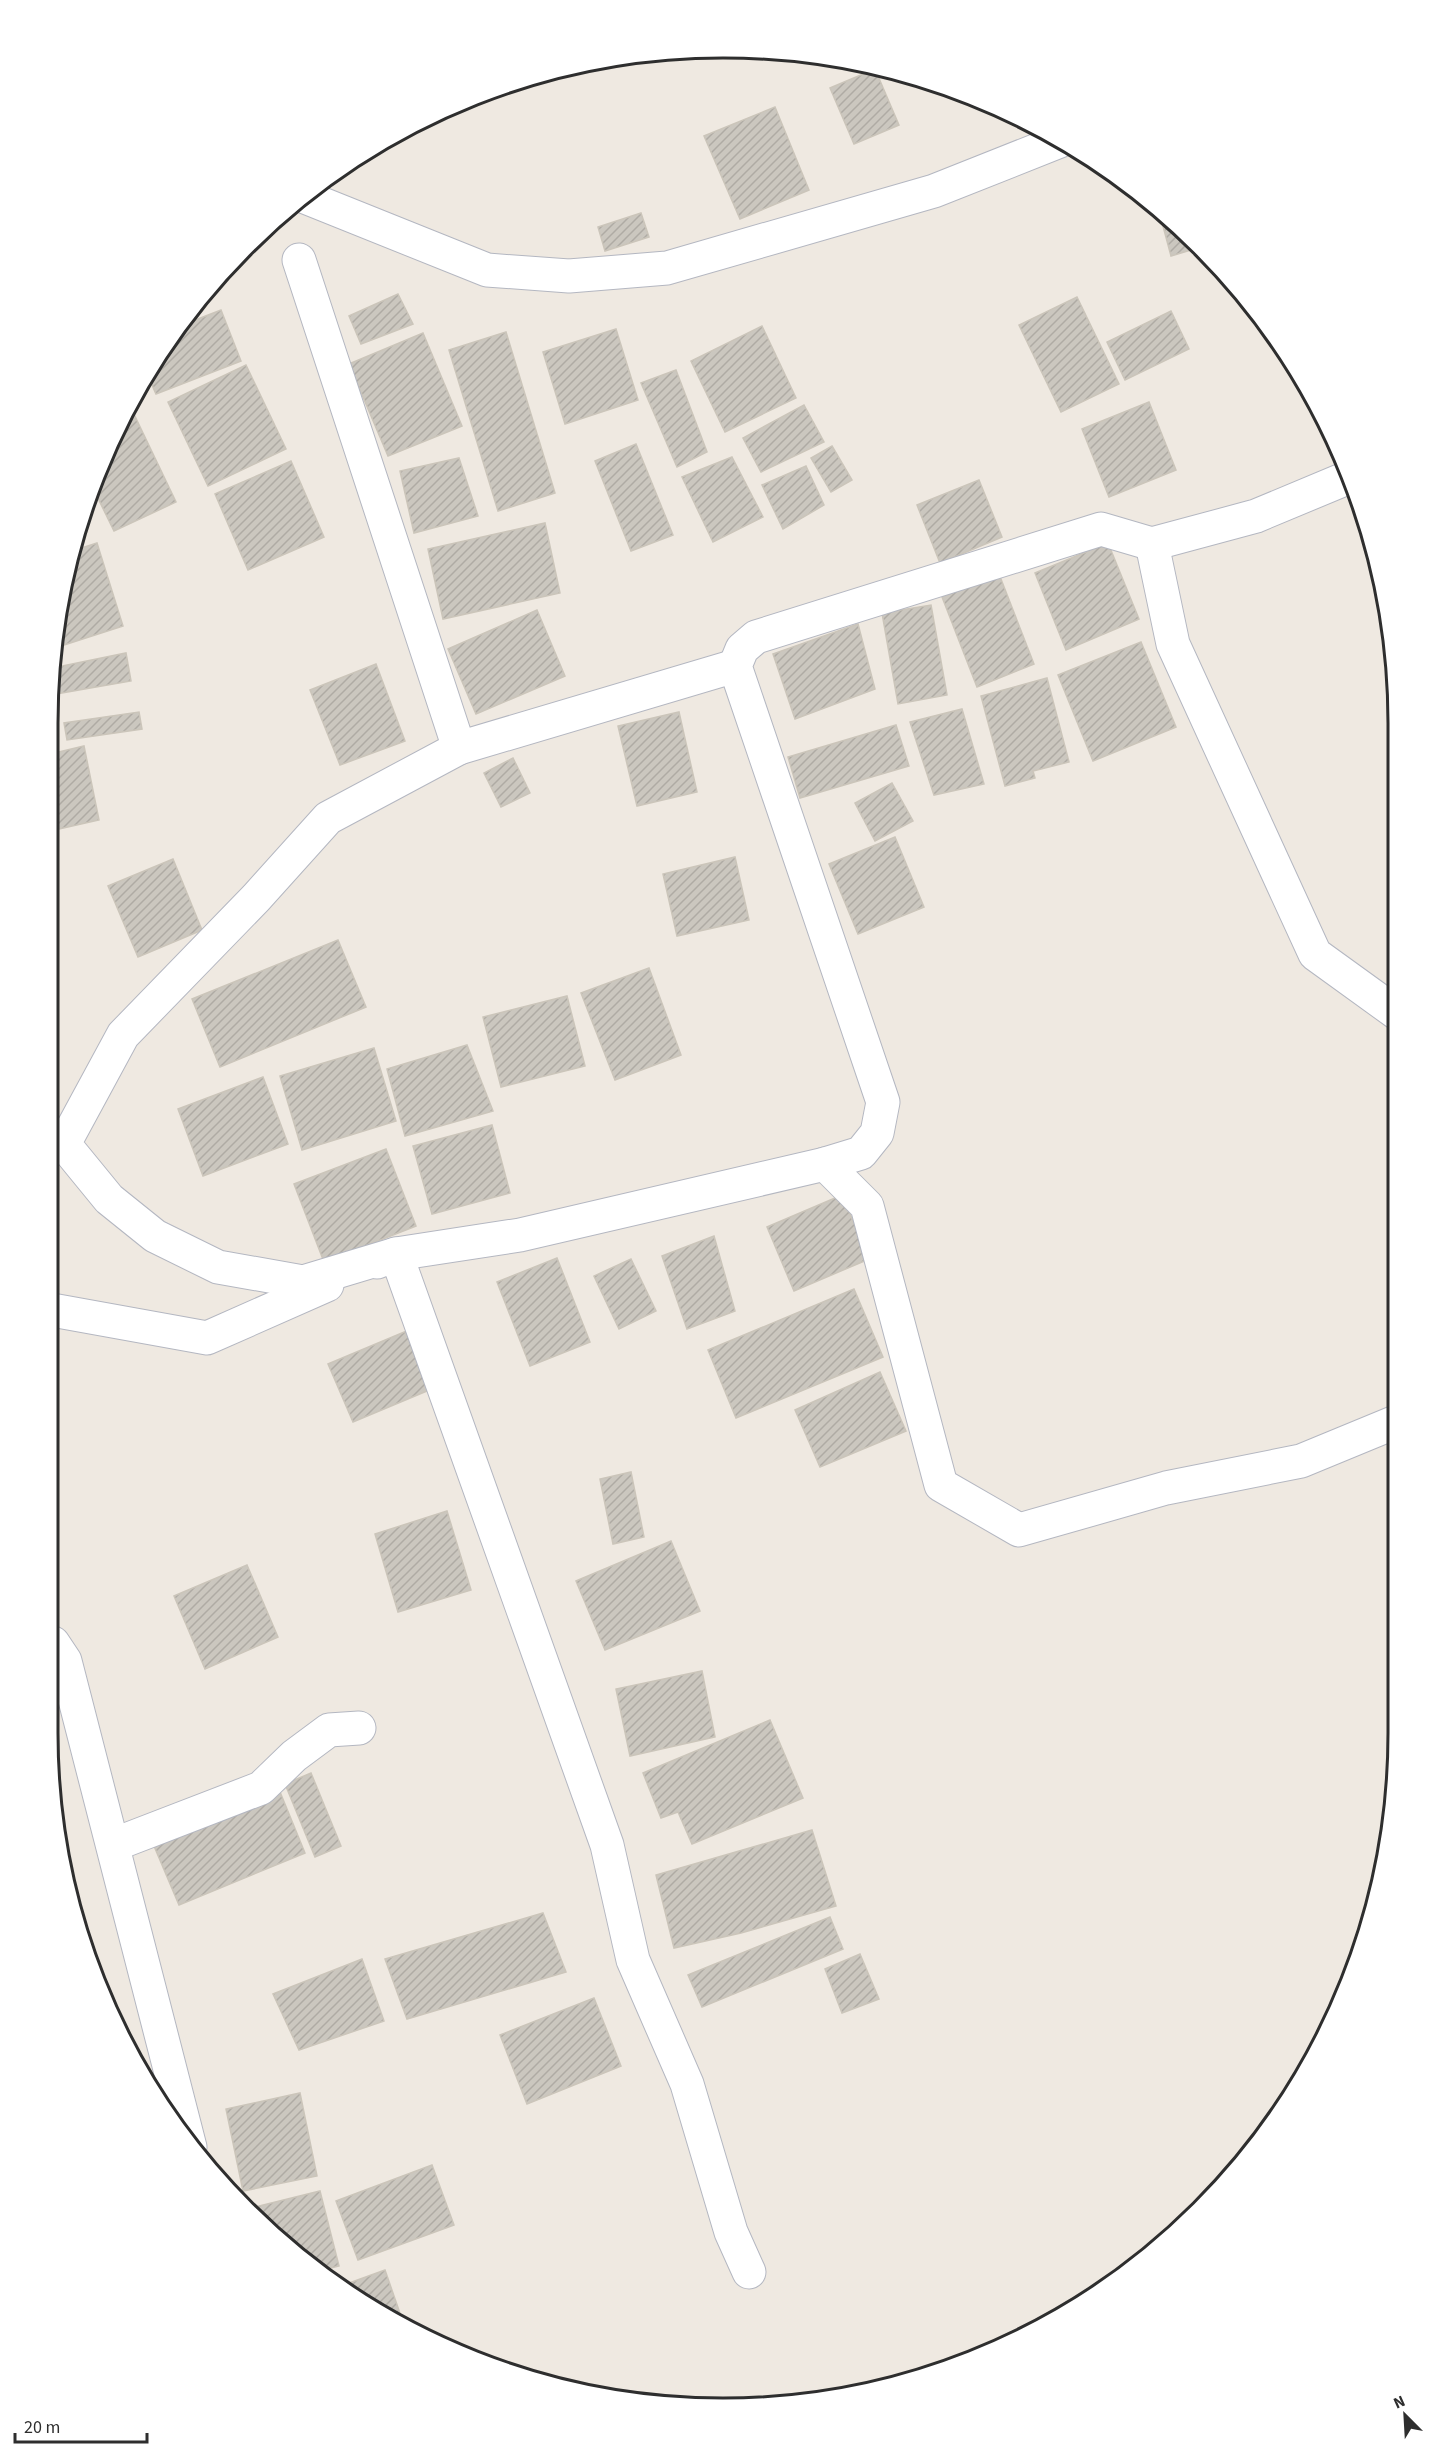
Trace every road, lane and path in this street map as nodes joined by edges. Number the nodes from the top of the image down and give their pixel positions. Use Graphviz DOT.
graph roads {
  1 [pos="1050,145"];
  2 [pos="314,200"];
  3 [pos="299,260"];
  4 [pos="1342,480"];
  5 [pos="1152,544"];
  6 [pos="735,666"];
  7 [pos="459,748"];
  8 [pos="1388,1007"];
  9 [pos="58,1139"];
  10 [pos="58,1147"];
  11 [pos="825,1164"];
  12 [pos="396,1254"];
  13 [pos="58,1311"];
  14 [pos="1388,1425"];
  15 [pos="58,1650"];
  16 [pos="65,1715"];
  17 [pos="359,1728"];
  18 [pos="113,1845"];
  19 [pos="183,2120"];
  20 [pos="749,2272"];
  1 -- 2 [label="street"];
  3 -- 7 [label="street"];
  4 -- 5 [label="street"];
  5 -- 6 [label="street"];
  5 -- 8 [label="street"];
  6 -- 7 [label="street"];
  6 -- 11 [label="street"];
  7 -- 9 [label="street"];
  10 -- 12 [label="street"];
  11 -- 12 [label="street"];
  11 -- 14 [label="street"];
  12 -- 13 [label="street"];
  12 -- 20 [label="street"];
  15 -- 16 [label="street"];
  16 -- 18 [label="street"];
  17 -- 18 [label="street"];
  18 -- 19 [label="street"];
}
